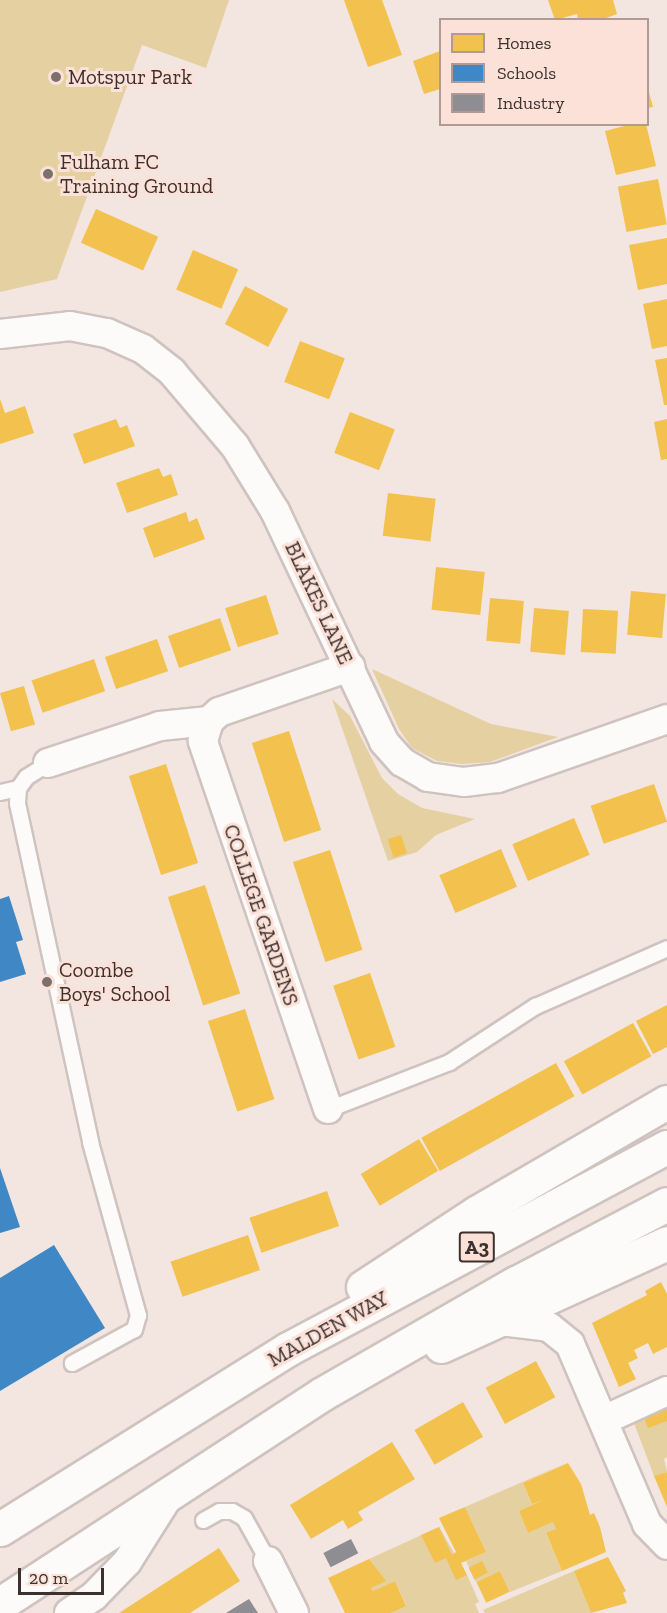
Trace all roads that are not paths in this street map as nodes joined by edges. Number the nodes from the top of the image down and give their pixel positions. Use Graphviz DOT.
graph roads {
  1 [pos="0,334"];
  2 [pos="350,668"];
  3 [pos="667,719"];
  4 [pos="209,721"];
  5 [pos="48,763"];
  6 [pos="18,788"];
  7 [pos="0,792"];
  8 [pos="667,948"];
  9 [pos="667,1102"];
  10 [pos="328,1109"];
  11 [pos="667,1147"];
  12 [pos="667,1204"];
  13 [pos="667,1243"];
  14 [pos="501,1321"];
  15 [pos="288,1349"];
  16 [pos="72,1364"];
  17 [pos="667,1391"];
  18 [pos="322,1394"];
  19 [pos="604,1420"];
  20 [pos="170,1494"];
  21 [pos="203,1520"];
  22 [pos="0,1529"];
  23 [pos="667,1545"];
  24 [pos="268,1562"];
  25 [pos="0,1604"];
  26 [pos="69,1613"];
  27 [pos="294,1613"];
  1 -- 2 [label="street, BLAKES LANE"];
  2 -- 3 [label="street, BLAKES LANE"];
  2 -- 4 [label="street"];
  4 -- 5 [label="street"];
  4 -- 10 [label="street, COLLEGE GARDENS"];
  5 -- 6 [label="lane"];
  6 -- 7 [label="lane"];
  6 -- 16 [label="lane"];
  8 -- 10 [label="lane"];
  9 -- 15 [label="highway"];
  11 -- 15 [label="highway, MALDEN WAY / A3"];
  12 -- 18 [label="highway, A3"];
  13 -- 14 [label="highway"];
  14 -- 18 [label="highway"];
  14 -- 19 [label="street"];
  15 -- 22 [label="highway, MALDEN WAY / A3"];
  17 -- 19 [label="street"];
  18 -- 20 [label="highway, A3"];
  19 -- 23 [label="street"];
  20 -- 25 [label="highway, A3"];
  20 -- 26 [label="street"];
  21 -- 24 [label="lane"];
  24 -- 27 [label="street"];
}
